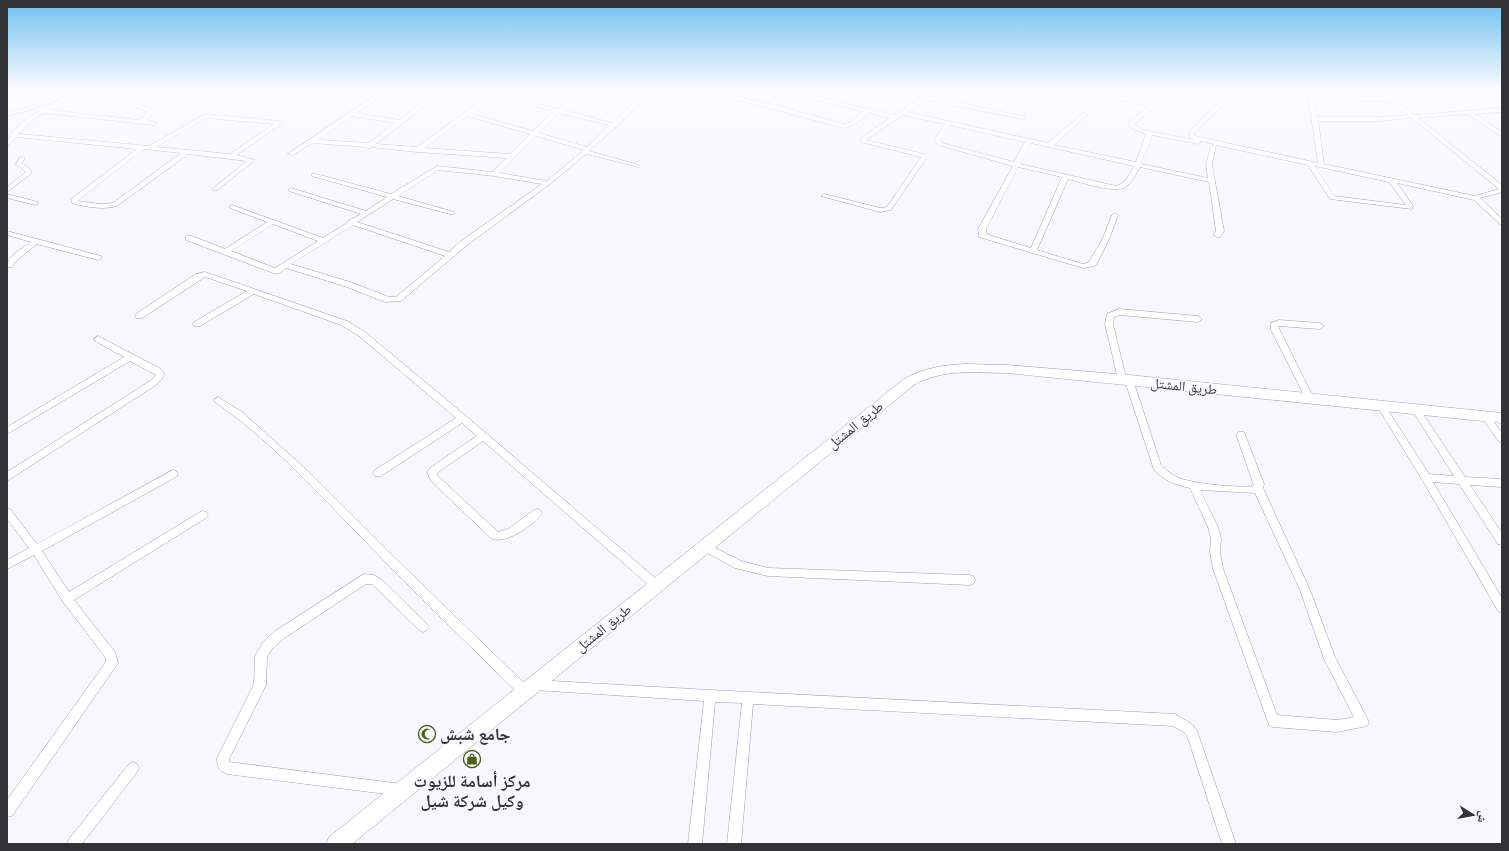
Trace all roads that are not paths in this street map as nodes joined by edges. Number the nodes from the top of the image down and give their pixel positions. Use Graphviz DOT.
graph roads {
  1 [pos="20,129"];
  2 [pos="182,129"];
  3 [pos="272,129"];
  4 [pos="329,129"];
  5 [pos="391,129"];
  6 [pos="446,129"];
  7 [pos="520,129"];
  8 [pos="540,129"];
  9 [pos="611,129"];
  10 [pos="877,129"];
  11 [pos="945,129"];
  12 [pos="974,129"];
  13 [pos="1068,129"];
  14 [pos="1136,129"];
  15 [pos="1197,129"];
  16 [pos="1316,129"];
  17 [pos="1428,129"];
  18 [pos="1493,129"];
  19 [pos="1150,132"];
  20 [pos="536,133"];
  21 [pos="1502,135"];
  22 [pos="12,137"];
  23 [pos="314,139"];
  24 [pos="1029,141"];
  25 [pos="7,144"];
  26 [pos="1050,145"];
  27 [pos="1214,146"];
  28 [pos="368,147"];
  29 [pos="1232,147"];
  30 [pos="147,148"];
  31 [pos="417,150"];
  32 [pos="587,150"];
  33 [pos="188,151"];
  34 [pos="291,154"];
  35 [pos="231,156"];
  36 [pos="512,156"];
  37 [pos="22,158"];
  38 [pos="1310,163"];
  39 [pos="1017,165"];
  40 [pos="1138,165"];
  41 [pos="1321,165"];
  42 [pos="637,166"];
  43 [pos="494,174"];
  44 [pos="314,175"];
  45 [pos="1065,177"];
  46 [pos="1211,180"];
  47 [pos="1392,180"];
  48 [pos="548,183"];
  49 [pos="215,189"];
  50 [pos="1502,189"];
  51 [pos="7,190"];
  52 [pos="291,190"];
  53 [pos="7,196"];
  54 [pos="824,196"];
  55 [pos="390,197"];
  56 [pos="1476,198"];
  57 [pos="36,203"];
  58 [pos="232,207"];
  59 [pos="366,212"];
  60 [pos="452,214"];
  61 [pos="1115,215"];
  62 [pos="273,221"];
  63 [pos="350,222"];
  64 [pos="1502,224"];
  65 [pos="7,233"];
  66 [pos="1217,235"];
  67 [pos="189,238"];
  68 [pos="323,240"];
  69 [pos="36,241"];
  70 [pos="1032,251"];
  71 [pos="225,252"];
  72 [pos="450,255"];
  73 [pos="98,258"];
  74 [pos="9,265"];
  75 [pos="286,265"];
  76 [pos="253,291"];
  77 [pos="139,316"];
  78 [pos="1198,319"];
  79 [pos="197,324"];
  80 [pos="1320,326"];
  81 [pos="98,339"];
  82 [pos="130,357"];
  83 [pos="1125,380"];
  84 [pos="1310,399"];
  85 [pos="218,400"];
  86 [pos="1381,406"];
  87 [pos="1416,410"];
  88 [pos="1485,416"];
  89 [pos="463,418"];
  90 [pos="1502,418"];
  91 [pos="7,431"];
  92 [pos="1241,434"];
  93 [pos="484,436"];
  94 [pos="1502,440"];
  95 [pos="378,473"];
  96 [pos="173,474"];
  97 [pos="7,477"];
  98 [pos="1426,478"];
  99 [pos="1463,480"];
  100 [pos="1502,483"];
  101 [pos="1193,485"];
  102 [pos="1258,488"];
  103 [pos="7,512"];
  104 [pos="537,513"];
  105 [pos="202,515"];
  106 [pos="1502,541"];
  107 [pos="706,547"];
  108 [pos="35,549"];
  109 [pos="7,564"];
  110 [pos="970,580"];
  111 [pos="656,585"];
  112 [pos="67,599"];
  113 [pos="1502,608"];
  114 [pos="423,627"];
  115 [pos="529,688"];
  116 [pos="710,696"];
  117 [pos="748,698"];
  118 [pos="133,768"];
  119 [pos="403,790"];
  120 [pos="7,811"];
  121 [pos="74,844"];
  122 [pos="336,844"];
  123 [pos="694,844"];
  124 [pos="734,844"];
  125 [pos="1229,844"];
  1 -- 22 [label="street"];
  2 -- 30 [label="street"];
  3 -- 35 [label="street"];
  4 -- 23 [label="street"];
  5 -- 28 [label="street"];
  6 -- 31 [label="street"];
  7 -- 20 [label="street"];
  8 -- 20 [label="street"];
  9 -- 32 [label="street"];
  10 -- 54 [label="street"];
  11 -- 39 [label="street"];
  12 -- 24 [label="street"];
  13 -- 26 [label="street"];
  14 -- 19 [label="street"];
  15 -- 29 [label="street"];
  16 -- 41 [label="street"];
  17 -- 50 [label="street"];
  18 -- 21 [label="street"];
  19 -- 27 [label="street"];
  19 -- 40 [label="street"];
  20 -- 32 [label="street"];
  20 -- 36 [label="street"];
  22 -- 25 [label="street"];
  22 -- 30 [label="street"];
  23 -- 28 [label="street"];
  23 -- 34 [label="street"];
  24 -- 26 [label="street"];
  24 -- 39 [label="street"];
  26 -- 40 [label="street"];
  27 -- 29 [label="street"];
  27 -- 46 [label="street"];
  28 -- 31 [label="street"];
  29 -- 38 [label="street"];
  30 -- 33 [label="street"];
  30 -- 33 [label="street"];
  31 -- 36 [label="street"];
  32 -- 42 [label="street"];
  32 -- 48 [label="street"];
  33 -- 35 [label="street"];
  35 -- 49 [label="street"];
  36 -- 43 [label="street"];
  37 -- 51 [label="street"];
  38 -- 41 [label="street"];
  38 -- 47 [label="street"];
  39 -- 45 [label="street"];
  39 -- 70 [label="street"];
  40 -- 45 [label="street"];
  40 -- 46 [label="street"];
  41 -- 47 [label="street"];
  43 -- 48 [label="street"];
  43 -- 55 [label="street"];
  44 -- 55 [label="street"];
  45 -- 70 [label="street"];
  46 -- 66 [label="street"];
  47 -- 56 [label="street"];
  48 -- 72 [label="street"];
  50 -- 56 [label="street"];
  52 -- 59 [label="street"];
  53 -- 57 [label="street"];
  55 -- 59 [label="street"];
  55 -- 60 [label="street"];
  56 -- 64 [label="street"];
  58 -- 62 [label="street"];
  59 -- 63 [label="street"];
  61 -- 70 [label="street"];
  62 -- 68 [label="street"];
  62 -- 71 [label="street"];
  63 -- 68 [label="street"];
  63 -- 72 [label="street"];
  65 -- 69 [label="street"];
  67 -- 71 [label="street"];
  68 -- 75 [label="street"];
  69 -- 73 [label="street"];
  69 -- 74 [label="street"];
  71 -- 75 [label="street"];
  72 -- 75 [label="street"];
  76 -- 77 [label="street"];
  76 -- 79 [label="street"];
  76 -- 89 [label="street"];
  78 -- 83 [label="street"];
  80 -- 84 [label="street"];
  81 -- 82 [label="street"];
  82 -- 91 [label="street"];
  82 -- 97 [label="street"];
  83 -- 84 [label="main road, طريق المشتل"];
  83 -- 101 [label="street"];
  83 -- 107 [label="main road, طريق المشتل"];
  84 -- 86 [label="main road, طريق المشتل"];
  85 -- 115 [label="street"];
  86 -- 87 [label="main road, طريق المشتل"];
  86 -- 98 [label="street"];
  87 -- 88 [label="main road, طريق المشتل"];
  87 -- 99 [label="street"];
  88 -- 90 [label="main road, طريق المشتل"];
  88 -- 94 [label="street"];
  89 -- 93 [label="street"];
  89 -- 95 [label="street"];
  92 -- 102 [label="street"];
  93 -- 104 [label="street"];
  93 -- 111 [label="street"];
  96 -- 108 [label="street"];
  98 -- 99 [label="street"];
  98 -- 113 [label="street"];
  99 -- 100 [label="street"];
  99 -- 106 [label="street"];
  101 -- 102 [label="street"];
  101 -- 102 [label="street"];
  103 -- 108 [label="street"];
  105 -- 112 [label="street"];
  107 -- 110 [label="street"];
  107 -- 111 [label="main road, طريق المشتل"];
  108 -- 109 [label="street"];
  108 -- 112 [label="street"];
  111 -- 115 [label="main road, طريق المشتل"];
  112 -- 120 [label="street"];
  114 -- 119 [label="street"];
  115 -- 116 [label="street"];
  115 -- 119 [label="main road, طريق المشتل"];
  116 -- 117 [label="street"];
  116 -- 123 [label="street"];
  117 -- 124 [label="street"];
  117 -- 125 [label="street"];
  118 -- 121 [label="street"];
  119 -- 122 [label="main road, طريق المشتل"];
}
